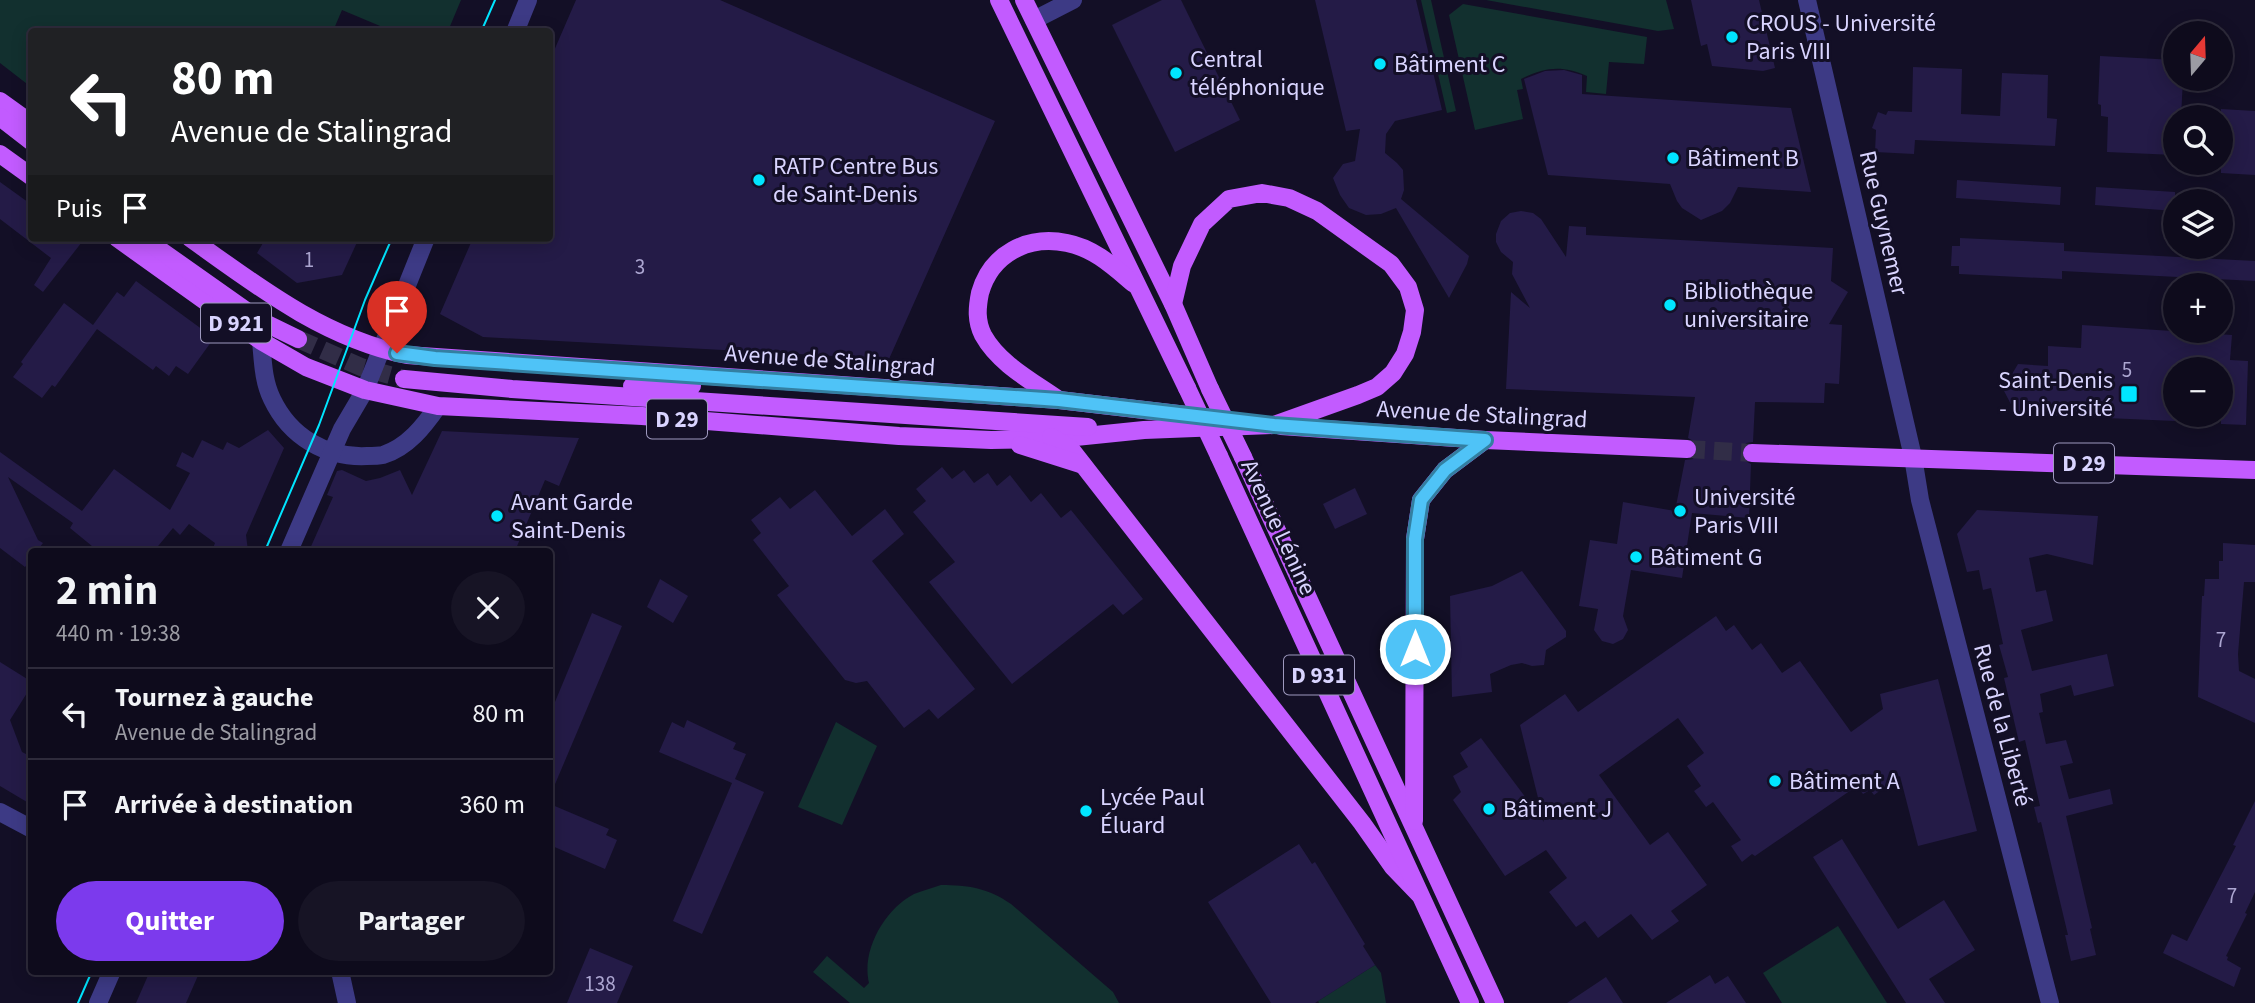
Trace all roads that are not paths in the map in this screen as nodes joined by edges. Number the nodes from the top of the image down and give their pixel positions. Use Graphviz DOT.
graph roads {
  1 [pos="528,0"];
  2 [pos="999,0"];
  3 [pos="1024,0"];
  4 [pos="1073,0"];
  5 [pos="1807,0"];
  6 [pos="1034,20"];
  7 [pos="517,28"];
  8 [pos="0,102"];
  9 [pos="0,117"];
  10 [pos="28,121"];
  11 [pos="0,133"];
  12 [pos="28,139"];
  13 [pos="28,153"];
  14 [pos="0,154"];
  15 [pos="28,174"];
  16 [pos="123,242"];
  17 [pos="149,242"];
  18 [pos="167,242"];
  19 [pos="196,242"];
  20 [pos="424,242"];
  21 [pos="1140,289"];
  22 [pos="1173,304"];
  23 [pos="261,341"];
  24 [pos="382,350"];
  25 [pos="404,379"];
  26 [pos="471,386"];
  27 [pos="852,386"];
  28 [pos="365,390"];
  29 [pos="1059,400"];
  30 [pos="438,406"];
  31 [pos="1012,422"];
  32 [pos="1274,425"];
  33 [pos="1144,430"];
  34 [pos="1056,439"];
  35 [pos="991,440"];
  36 [pos="1485,440"];
  37 [pos="1687,449"];
  38 [pos="331,452"];
  39 [pos="1752,453"];
  40 [pos="1913,457"];
  41 [pos="1083,465"];
  42 [pos="2255,470"];
  43 [pos="290,548"];
  44 [pos="0,812"];
  45 [pos="1414,825"];
  46 [pos="28,827"];
  47 [pos="1419,894"];
  48 [pos="110,975"];
  49 [pos="341,975"];
  50 [pos="99,1003"];
  51 [pos="347,1003"];
  52 [pos="1470,1003"];
  53 [pos="1495,1003"];
  54 [pos="2050,1003"];
  1 -- 7 [label="street"];
  2 -- 21 [label="main road, Avenue Lénine / D 931"];
  3 -- 6 [label="main road, Avenue Lénine / D 931"];
  4 -- 6 [label="street"];
  5 -- 40 [label="street, Rue Guynemer"];
  6 -- 22 [label="main road, Avenue Lénine / D 931"];
  8 -- 10 [label="main road"];
  9 -- 12 [label="main road"];
  11 -- 13 [label="main road"];
  14 -- 15 [label="main road"];
  16 -- 23 [label="main road, D 921"];
  17 -- 18 [label="main road, D 921"];
  19 -- 24 [label="main road, D 921"];
  20 -- 24 [label="street"];
  21 -- 29 [label="main road"];
  21 -- 47 [label="main road, Avenue Lénine / D 931, bridge"];
  22 -- 32 [label="main road"];
  22 -- 45 [label="main road, Avenue Lénine / D 931, bridge"];
  23 -- 28 [label="main road, D 921"];
  23 -- 38 [label="street"];
  24 -- 27 [label="main road, Avenue de Stalingrad / D 29"];
  24 -- 28 [label="street"];
  25 -- 26 [label="main road, Avenue de Stalingrad / D 29"];
  26 -- 27 [label="main road, D 29"];
  26 -- 31 [label="main road, Avenue de Stalingrad / D 29"];
  27 -- 29 [label="main road, Avenue de Stalingrad / D 29"];
  28 -- 30 [label="main road, Avenue de Stalingrad / D 29"];
  28 -- 38 [label="street"];
  29 -- 32 [label="main road, Avenue de Stalingrad / D 29"];
  30 -- 35 [label="main road, Avenue de Stalingrad / D 29"];
  30 -- 38 [label="street"];
  31 -- 33 [label="main road, Avenue de Stalingrad / D 29"];
  31 -- 34 [label="main road"];
  32 -- 33 [label="main road, Avenue de Stalingrad / D 29"];
  32 -- 36 [label="main road, Avenue de Stalingrad / D 29"];
  33 -- 34 [label="main road, Avenue de Stalingrad / D 29"];
  34 -- 35 [label="main road, Avenue de Stalingrad / D 29"];
  34 -- 41 [label="main road"];
  35 -- 41 [label="main road"];
  36 -- 37 [label="main road, Avenue de Stalingrad / D 29"];
  36 -- 45 [label="main road"];
  38 -- 43 [label="street"];
  39 -- 40 [label="main road, D 29"];
  40 -- 42 [label="main road, D 29"];
  40 -- 54 [label="street, Rue de la Liberté"];
  41 -- 47 [label="main road"];
  44 -- 46 [label="street"];
  45 -- 53 [label="main road, Avenue Lénine / D 931"];
  47 -- 52 [label="main road, Avenue Lénine / D 931"];
  48 -- 50 [label="street"];
  49 -- 51 [label="street"];
}
